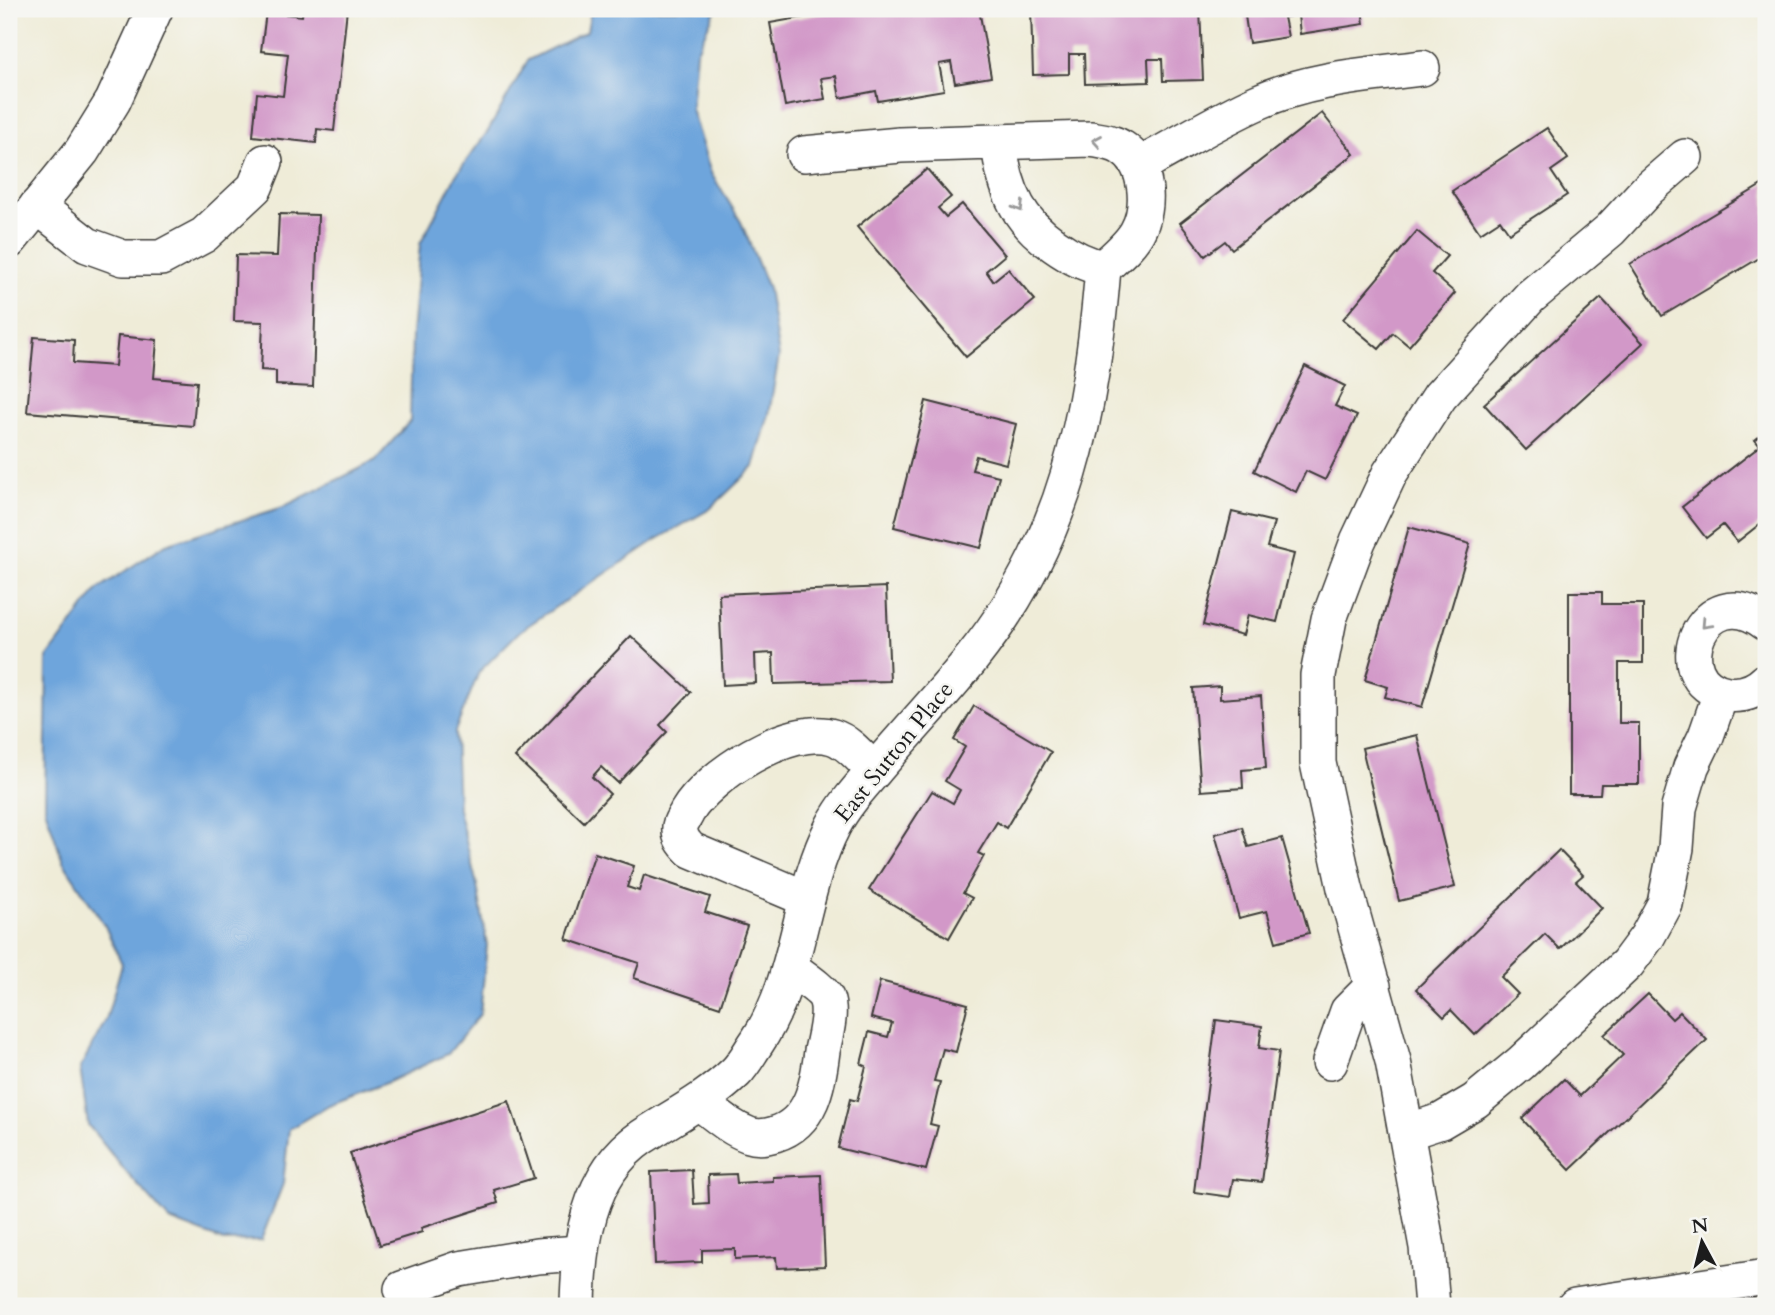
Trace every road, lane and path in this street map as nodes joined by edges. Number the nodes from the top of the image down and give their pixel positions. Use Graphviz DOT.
graph roads {
  1 [pos="155,9"];
  2 [pos="1422,68"];
  3 [pos="999,142"];
  4 [pos="804,154"];
  5 [pos="1685,157"];
  6 [pos="265,162"];
  7 [pos="1140,168"];
  8 [pos="37,206"];
  9 [pos="9,241"];
  10 [pos="1103,268"];
  11 [pos="1763,612"];
  12 [pos="1766,681"];
  13 [pos="1721,693"];
  14 [pos="874,771"];
  15 [pos="807,899"];
  16 [pos="790,967"];
  17 [pos="1373,986"];
  18 [pos="1330,1062"];
  19 [pos="699,1102"];
  20 [pos="1407,1132"];
  21 [pos="580,1253"];
  22 [pos="1766,1277"];
  23 [pos="402,1290"];
  24 [pos="578,1306"];
  25 [pos="1432,1306"];
  26 [pos="1575,1306"];
  1 -- 8 [label="street"];
  2 -- 7 [label="street"];
  3 -- 4 [label="street"];
  7 -- 3 [label="street, one-way"];
  3 -- 10 [label="street, one-way"];
  5 -- 17 [label="street"];
  6 -- 8 [label="street"];
  7 -- 10 [label="street"];
  8 -- 9 [label="street"];
  10 -- 14 [label="street, East Sutton Place"];
  11 -- 13 [label="street, one-way"];
  12 -- 13 [label="street"];
  13 -- 20 [label="street"];
  14 -- 15 [label="street, East Sutton Place"];
  14 -- 15 [label="street"];
  15 -- 16 [label="street, East Sutton Place"];
  16 -- 19 [label="street, East Sutton Place"];
  16 -- 19 [label="street"];
  17 -- 18 [label="street"];
  17 -- 20 [label="street"];
  19 -- 21 [label="street, East Sutton Place"];
  20 -- 25 [label="street"];
  21 -- 23 [label="street"];
  21 -- 24 [label="street, East Sutton Place"];
  22 -- 26 [label="street"];
}
